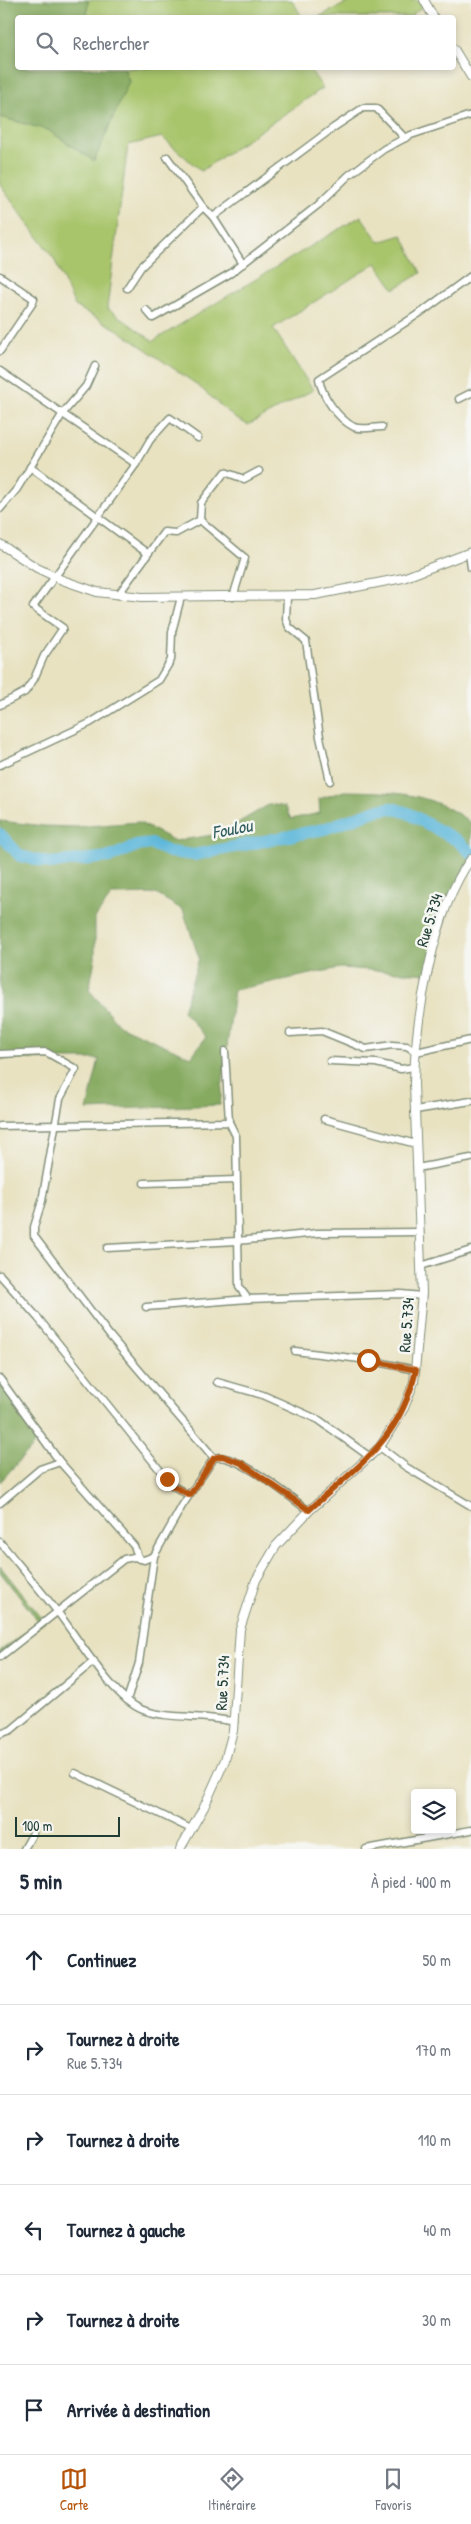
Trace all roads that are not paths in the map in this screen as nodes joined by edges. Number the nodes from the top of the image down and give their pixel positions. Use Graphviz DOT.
graph roads {
  1 [pos="424,0"];
  2 [pos="432,15"];
  3 [pos="456,52"];
  4 [pos="471,77"];
  5 [pos="471,116"];
  6 [pos="405,138"];
  7 [pos="167,157"];
  8 [pos="203,207"];
  9 [pos="213,217"];
  10 [pos="243,264"];
  11 [pos="0,276"];
  12 [pos="471,276"];
  13 [pos="127,288"];
  14 [pos="146,310"];
  15 [pos="0,351"];
  16 [pos="95,366"];
  17 [pos="0,371"];
  18 [pos="471,393"];
  19 [pos="459,399"];
  20 [pos="63,413"];
  21 [pos="382,426"];
  22 [pos="198,438"];
  23 [pos="136,464"];
  24 [pos="30,467"];
  25 [pos="259,471"];
  26 [pos="0,509"];
  27 [pos="98,518"];
  28 [pos="200,520"];
  29 [pos="0,544"];
  30 [pos="147,553"];
  31 [pos="470,553"];
  32 [pos="471,568"];
  33 [pos="55,577"];
  34 [pos="118,595"];
  35 [pos="233,597"];
  36 [pos="287,597"];
  37 [pos="181,598"];
  38 [pos="0,705"];
  39 [pos="0,765"];
  40 [pos="330,781"];
  41 [pos="468,862"];
  42 [pos="290,1034"];
  43 [pos="471,1040"];
  44 [pos="225,1052"];
  45 [pos="416,1052"];
  46 [pos="0,1054"];
  47 [pos="330,1061"];
  48 [pos="414,1067"];
  49 [pos="471,1101"];
  50 [pos="415,1110"];
  51 [pos="324,1119"];
  52 [pos="229,1122"];
  53 [pos="0,1126"];
  54 [pos="55,1126"];
  55 [pos="416,1144"];
  56 [pos="471,1158"];
  57 [pos="417,1168"];
  58 [pos="236,1180"];
  59 [pos="144,1184"];
  60 [pos="420,1232"];
  61 [pos="237,1241"];
  62 [pos="107,1248"];
  63 [pos="471,1250"];
  64 [pos="421,1266"];
  65 [pos="0,1275"];
  66 [pos="422,1296"];
  67 [pos="248,1299"];
  68 [pos="146,1307"];
  69 [pos="295,1352"];
  70 [pos="416,1370"];
  71 [pos="0,1379"];
  72 [pos="217,1382"];
  73 [pos="380,1446"];
  74 [pos="370,1457"];
  75 [pos="214,1458"];
  76 [pos="60,1462"];
  77 [pos="190,1495"];
  78 [pos="0,1503"];
  79 [pos="471,1506"];
  80 [pos="309,1510"];
  81 [pos="0,1542"];
  82 [pos="154,1556"];
  83 [pos="139,1559"];
  84 [pos="56,1610"];
  85 [pos="0,1657"];
  86 [pos="94,1661"];
  87 [pos="127,1700"];
  88 [pos="234,1722"];
  89 [pos="0,1734"];
  90 [pos="75,1773"];
  91 [pos="191,1829"];
  92 [pos="471,1830"];
  93 [pos="33,1833"];
  94 [pos="24,1849"];
  95 [pos="180,1849"];
  96 [pos="366,1849"];
  1 -- 2 [label="street"];
  3 -- 4 [label="street"];
  5 -- 6 [label="street"];
  6 -- 9 [label="street"];
  6 -- 10 [label="street"];
  7 -- 8 [label="street"];
  8 -- 9 [label="street"];
  8 -- 13 [label="street"];
  9 -- 10 [label="street"];
  10 -- 14 [label="street"];
  11 -- 15 [label="street"];
  12 -- 21 [label="street"];
  16 -- 20 [label="street"];
  17 -- 20 [label="street"];
  18 -- 19 [label="street"];
  20 -- 23 [label="street"];
  20 -- 24 [label="street"];
  22 -- 23 [label="street"];
  23 -- 27 [label="street"];
  24 -- 26 [label="street"];
  24 -- 27 [label="street"];
  25 -- 28 [label="street"];
  27 -- 30 [label="street"];
  27 -- 33 [label="street"];
  28 -- 30 [label="street"];
  28 -- 35 [label="street"];
  29 -- 33 [label="street"];
  30 -- 34 [label="street"];
  31 -- 32 [label="street"];
  31 -- 36 [label="street"];
  33 -- 34 [label="street"];
  33 -- 38 [label="street"];
  34 -- 37 [label="street"];
  35 -- 36 [label="street"];
  35 -- 37 [label="street"];
  36 -- 40 [label="street"];
  37 -- 39 [label="street"];
  41 -- 45 [label="street, Rue 5.734"];
  42 -- 45 [label="street"];
  43 -- 45 [label="street"];
  44 -- 52 [label="street"];
  45 -- 48 [label="street, Rue 5.734"];
  46 -- 54 [label="street"];
  47 -- 48 [label="street"];
  48 -- 50 [label="street, Rue 5.734"];
  49 -- 50 [label="street"];
  50 -- 55 [label="street, Rue 5.734"];
  51 -- 55 [label="street"];
  52 -- 54 [label="street"];
  52 -- 58 [label="street"];
  53 -- 54 [label="street"];
  54 -- 75 [label="street"];
  55 -- 57 [label="street, Rue 5.734"];
  56 -- 57 [label="street"];
  57 -- 60 [label="street, Rue 5.734"];
  58 -- 59 [label="street"];
  58 -- 61 [label="street"];
  60 -- 61 [label="street"];
  60 -- 64 [label="street, Rue 5.734"];
  61 -- 62 [label="street"];
  61 -- 67 [label="street"];
  63 -- 64 [label="street"];
  64 -- 66 [label="street, Rue 5.734"];
  65 -- 77 [label="street"];
  66 -- 67 [label="street"];
  66 -- 70 [label="street, Rue 5.734"];
  67 -- 68 [label="street"];
  69 -- 70 [label="street"];
  70 -- 73 [label="street, Rue 5.734"];
  71 -- 76 [label="street"];
  72 -- 74 [label="street"];
  73 -- 74 [label="street, Rue 5.734"];
  73 -- 79 [label="street"];
  74 -- 80 [label="street, Rue 5.734"];
  75 -- 77 [label="street"];
  75 -- 80 [label="street"];
  76 -- 78 [label="street"];
  76 -- 83 [label="street"];
  77 -- 82 [label="street"];
  80 -- 88 [label="street, Rue 5.734"];
  81 -- 84 [label="street"];
  82 -- 83 [label="street"];
  82 -- 87 [label="street"];
  83 -- 84 [label="street"];
  84 -- 85 [label="street"];
  84 -- 86 [label="street"];
  86 -- 87 [label="street"];
  86 -- 89 [label="street"];
  87 -- 88 [label="street"];
  88 -- 91 [label="street, Rue 5.734"];
  90 -- 91 [label="street"];
  91 -- 95 [label="street, Rue 5.734"];
  92 -- 96 [label="street"];
  93 -- 94 [label="street"];
}
